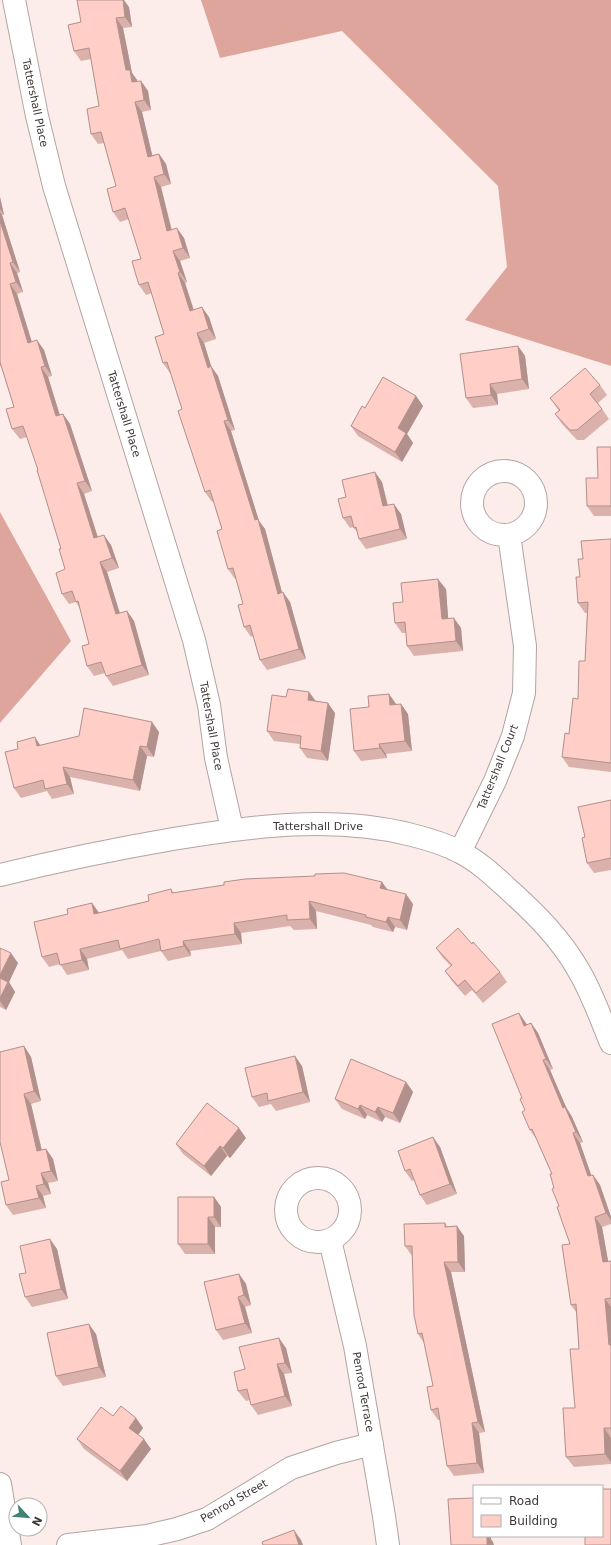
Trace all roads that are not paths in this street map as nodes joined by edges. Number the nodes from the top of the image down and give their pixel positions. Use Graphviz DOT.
graph roads {
  1 [pos="14,0"];
  2 [pos="509,535"];
  3 [pos="232,829"];
  4 [pos="460,852"];
  5 [pos="0,875"];
  6 [pos="611,1043"];
  7 [pos="330,1240"];
  8 [pos="372,1444"];
  9 [pos="0,1484"];
  10 [pos="10,1545"];
  11 [pos="68,1545"];
  12 [pos="388,1545"];
  1 -- 3 [label="street, Tattershall Place"];
  2 -- 4 [label="street, Tattershall Court"];
  3 -- 4 [label="street, Tattershall Drive"];
  3 -- 5 [label="street, Tattershall Drive"];
  4 -- 6 [label="street, Tattershall Drive"];
  7 -- 8 [label="street, Penrod Terrace"];
  8 -- 11 [label="street, Penrod Street"];
  8 -- 12 [label="street, Penrod Terrace"];
  9 -- 10 [label="street"];
}
